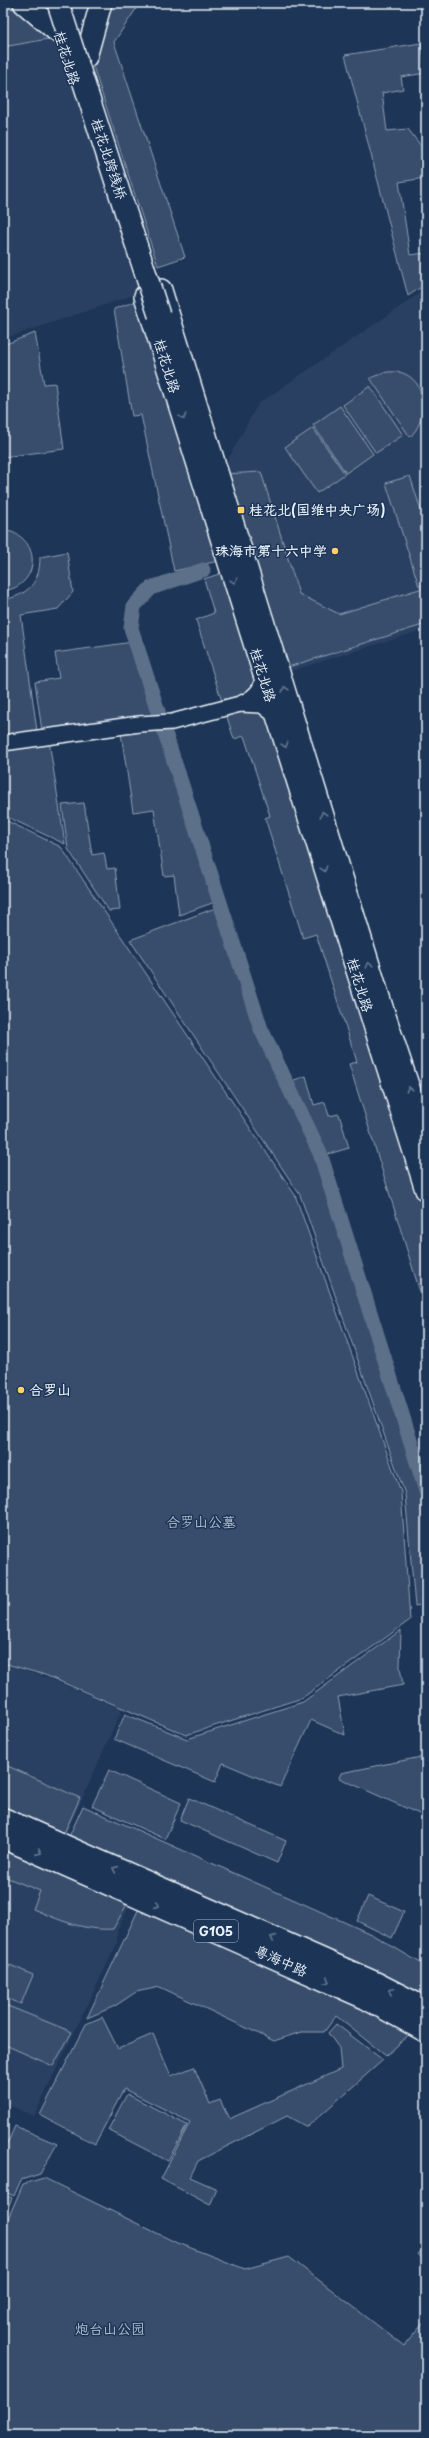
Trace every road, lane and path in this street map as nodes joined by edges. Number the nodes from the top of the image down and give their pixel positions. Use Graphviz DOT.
graph roads {
  1 [pos="24,3"];
  2 [pos="58,3"];
  3 [pos="101,3"];
  4 [pos="58,32"];
  5 [pos="86,57"];
  6 [pos="171,350"];
  7 [pos="263,677"];
  8 [pos="240,704"];
  9 [pos="275,715"];
  10 [pos="3,743"];
  11 [pos="426,1139"];
  12 [pos="426,1190"];
  13 [pos="3,1819"];
  14 [pos="3,1837"];
  15 [pos="426,2009"];
  16 [pos="426,2031"];
  1 -- 4 [label="main road"];
  2 -- 6 [label="main road, 桂花北跨线桥, bridge"];
  3 -- 5 [label="main road"];
  4 -- 5 [label="main road, 桂花北路"];
  4 -- 6 [label="main road, 桂花北路"];
  5 -- 6 [label="main road, 桂花北路"];
  6 -- 7 [label="main road, 桂花北路, one-way"];
  11 -- 6 [label="main road, 桂花北路, one-way"];
  7 -- 8 [label="street"];
  7 -- 9 [label="main road, 桂花北路"];
  8 -- 9 [label="street"];
  8 -- 10 [label="street"];
  9 -- 12 [label="main road, 桂花北路, one-way"];
  15 -- 13 [label="highway, 粤海中路 / G105, one-way"];
  14 -- 16 [label="highway, 粤海中路 / G105, one-way"];
}
